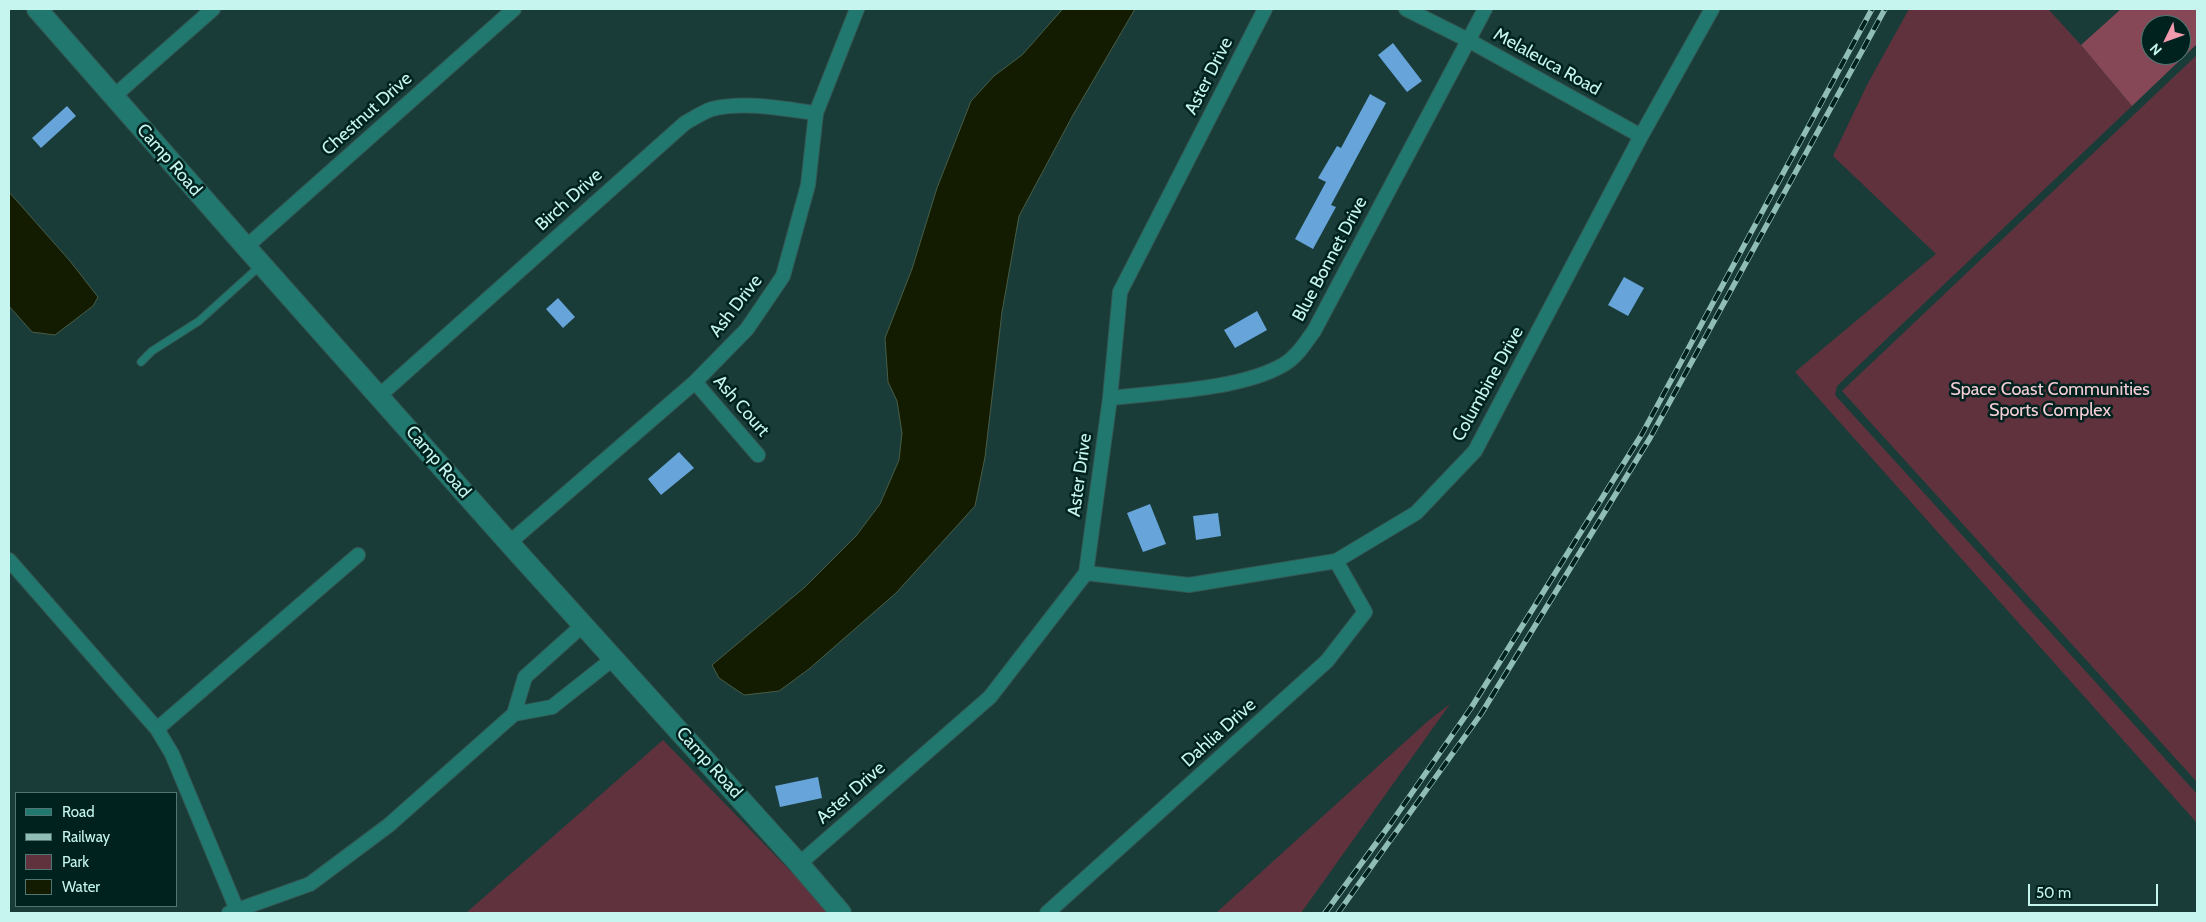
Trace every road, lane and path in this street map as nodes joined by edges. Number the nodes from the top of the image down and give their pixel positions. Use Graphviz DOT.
graph roads {
  1 [pos="37,9"];
  2 [pos="213,9"];
  3 [pos="514,9"];
  4 [pos="857,9"];
  5 [pos="1265,9"];
  6 [pos="1406,9"];
  7 [pos="1485,9"];
  8 [pos="1712,9"];
  9 [pos="1468,40"];
  10 [pos="113,97"];
  11 [pos="816,113"];
  12 [pos="1641,136"];
  13 [pos="246,247"];
  14 [pos="262,265"];
  15 [pos="140,362"];
  16 [pos="695,382"];
  17 [pos="379,396"];
  18 [pos="1110,398"];
  19 [pos="758,455"];
  20 [pos="510,543"];
  21 [pos="358,555"];
  22 [pos="9,560"];
  23 [pos="1336,561"];
  24 [pos="1086,573"];
  25 [pos="583,625"];
  26 [pos="614,658"];
  27 [pos="514,714"];
  28 [pos="157,729"];
  29 [pos="800,864"];
  30 [pos="233,911"];
  31 [pos="841,913"];
  32 [pos="1048,913"];
  1 -- 10 [label="street, Camp Road"];
  2 -- 10 [label="street"];
  3 -- 13 [label="street, Chestnut Drive"];
  4 -- 11 [label="street, Ash Drive"];
  5 -- 18 [label="street, Aster Drive"];
  6 -- 9 [label="street, Melaleuca Road"];
  7 -- 9 [label="street, Blue Bonnet Drive"];
  8 -- 12 [label="street, Columbine Drive"];
  9 -- 12 [label="street, Melaleuca Road"];
  9 -- 18 [label="street, Blue Bonnet Drive"];
  10 -- 13 [label="street, Camp Road"];
  11 -- 16 [label="street, Ash Drive"];
  11 -- 17 [label="street, Birch Drive"];
  12 -- 23 [label="street, Columbine Drive"];
  13 -- 14 [label="street, Camp Road"];
  14 -- 15 [label="lane"];
  14 -- 17 [label="street, Camp Road"];
  16 -- 19 [label="street, Ash Court"];
  16 -- 20 [label="street, Ash Drive"];
  17 -- 20 [label="street, Camp Road"];
  18 -- 24 [label="street, Aster Drive"];
  20 -- 25 [label="street, Camp Road"];
  21 -- 28 [label="street"];
  22 -- 28 [label="street"];
  23 -- 24 [label="street, Columbine Drive"];
  23 -- 32 [label="street, Dahlia Drive"];
  24 -- 29 [label="street, Aster Drive"];
  25 -- 26 [label="street, Camp Road"];
  25 -- 27 [label="street"];
  26 -- 27 [label="street"];
  26 -- 29 [label="street, Camp Road"];
  27 -- 30 [label="street"];
  28 -- 30 [label="street"];
  29 -- 31 [label="street, Camp Road"];
}
